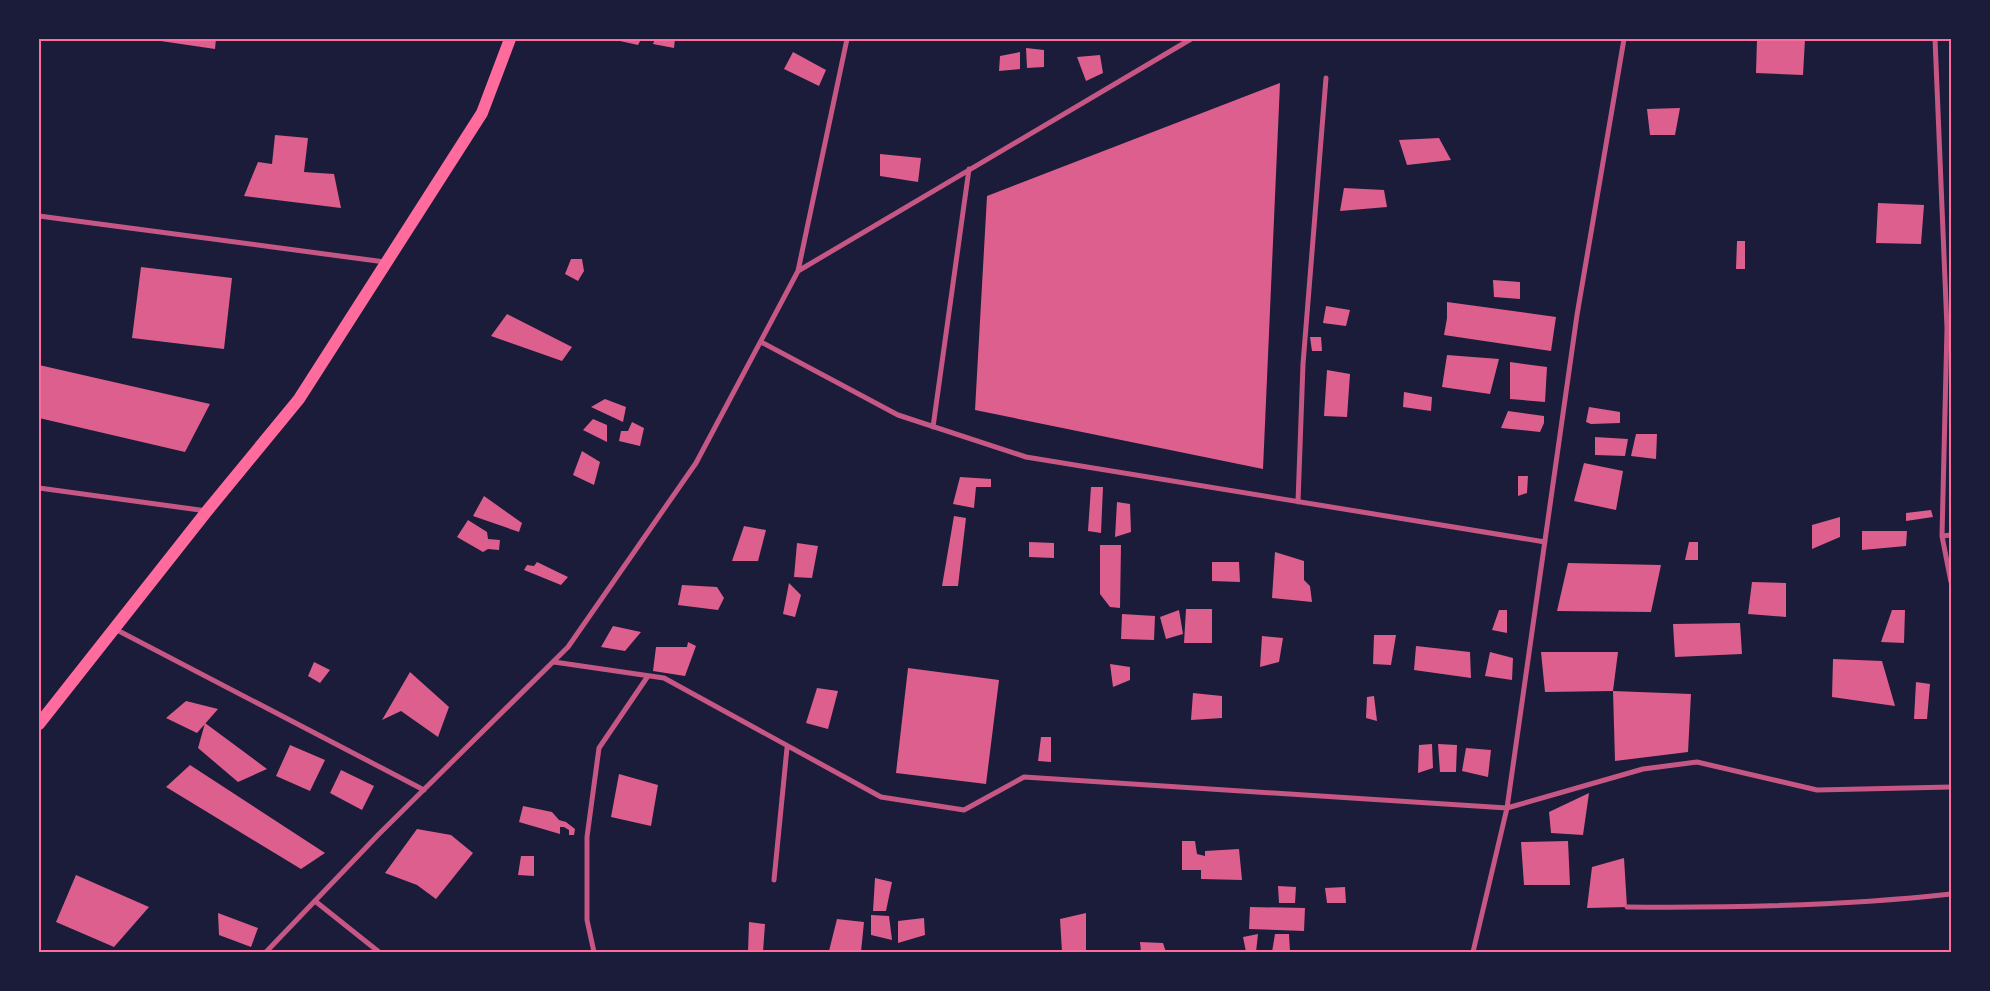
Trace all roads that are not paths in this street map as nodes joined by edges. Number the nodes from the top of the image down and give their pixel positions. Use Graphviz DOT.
graph roads {
  1 [pos="510,39"];
  2 [pos="847,39"];
  3 [pos="1191,39"];
  4 [pos="1624,39"];
  5 [pos="1935,39"];
  6 [pos="1326,78"];
  7 [pos="969,169"];
  8 [pos="39,216"];
  9 [pos="387,262"];
  10 [pos="798,271"];
  11 [pos="761,342"];
  12 [pos="933,427"];
  13 [pos="39,488"];
  14 [pos="1298,502"];
  15 [pos="207,511"];
  16 [pos="1951,535"];
  17 [pos="1942,536"];
  18 [pos="1545,542"];
  19 [pos="1951,582"];
  20 [pos="114,628"];
  21 [pos="554,662"];
  22 [pos="648,676"];
  23 [pos="39,724"];
  24 [pos="788,748"];
  25 [pos="1951,787"];
  26 [pos="424,790"];
  27 [pos="1507,808"];
  28 [pos="774,880"];
  29 [pos="1951,894"];
  30 [pos="315,901"];
  31 [pos="1627,907"];
  32 [pos="266,952"];
  33 [pos="379,952"];
  34 [pos="594,952"];
  35 [pos="1473,952"];
  1 -- 9 [label="main road"];
  2 -- 10 [label="street"];
  3 -- 7 [label="street"];
  4 -- 18 [label="street"];
  5 -- 17 [label="street"];
  6 -- 14 [label="street"];
  7 -- 10 [label="street"];
  7 -- 12 [label="street"];
  8 -- 9 [label="street"];
  9 -- 15 [label="main road"];
  10 -- 11 [label="street"];
  11 -- 12 [label="street"];
  11 -- 21 [label="street"];
  12 -- 14 [label="street"];
  13 -- 15 [label="street"];
  14 -- 18 [label="street"];
  15 -- 20 [label="main road"];
  16 -- 17 [label="street"];
  17 -- 19 [label="street"];
  18 -- 27 [label="street"];
  20 -- 23 [label="main road"];
  20 -- 26 [label="street"];
  21 -- 22 [label="street"];
  21 -- 26 [label="street"];
  22 -- 24 [label="street"];
  22 -- 34 [label="street"];
  24 -- 27 [label="street"];
  24 -- 28 [label="street"];
  25 -- 27 [label="street"];
  26 -- 30 [label="street"];
  27 -- 35 [label="street"];
  29 -- 31 [label="street"];
  30 -- 32 [label="street"];
  30 -- 33 [label="street"];
}
